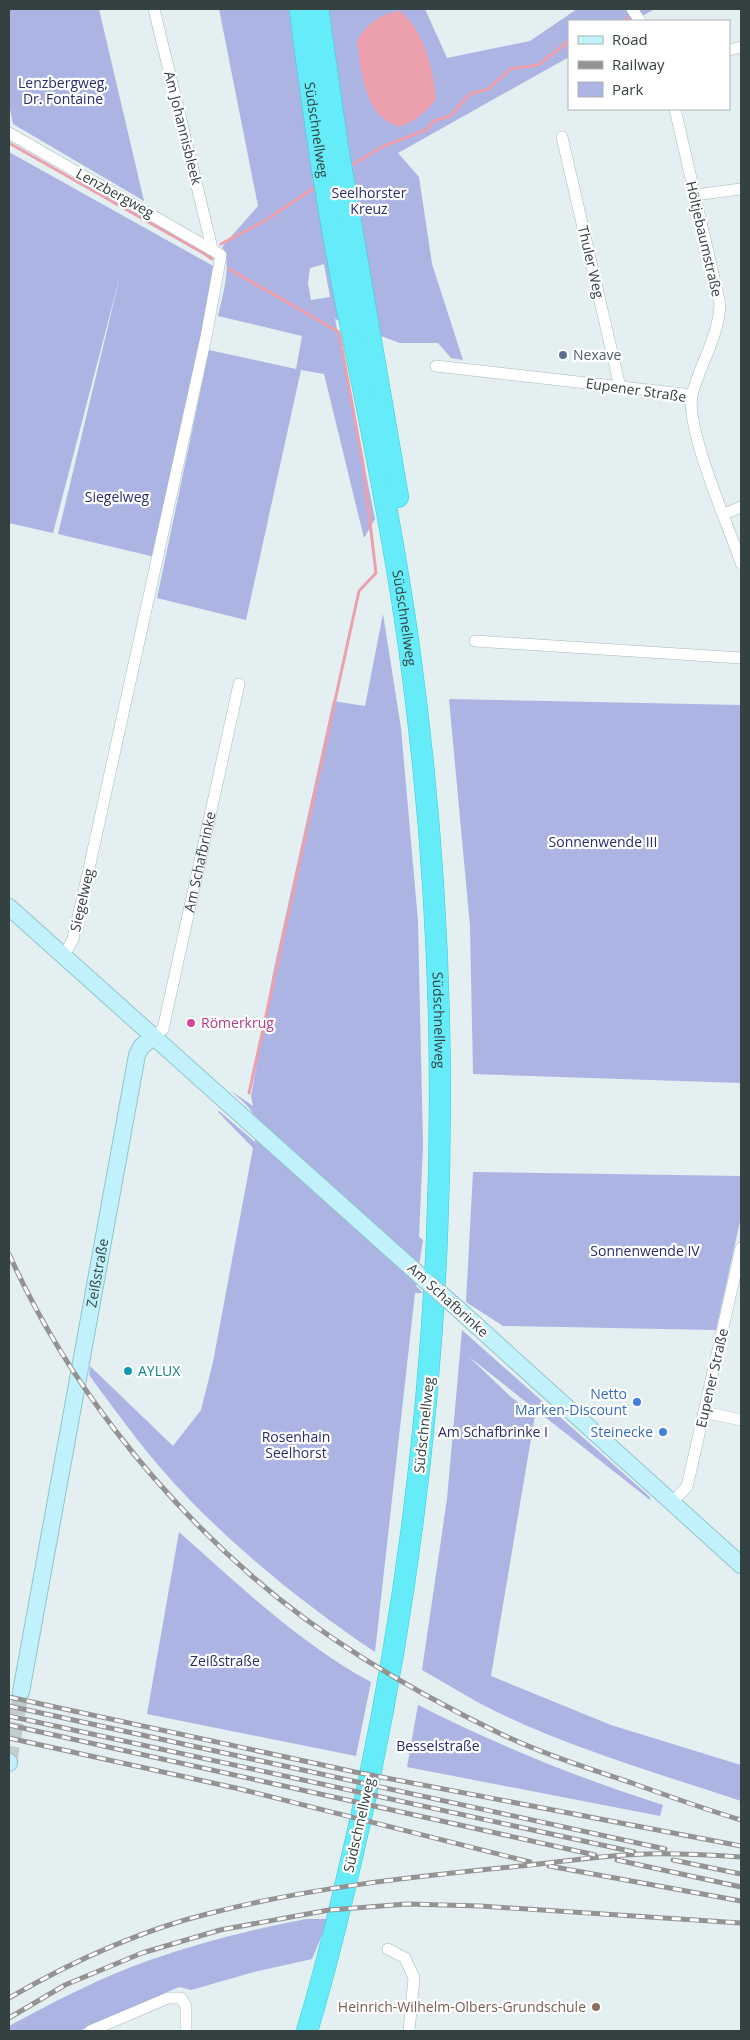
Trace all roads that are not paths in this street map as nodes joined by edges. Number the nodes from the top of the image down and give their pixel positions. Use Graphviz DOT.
graph roads {
  1 [pos="154,9"];
  2 [pos="300,9"];
  3 [pos="318,9"];
  4 [pos="632,9"];
  5 [pos="639,20"];
  6 [pos="675,110"];
  7 [pos="9,133"];
  8 [pos="562,137"];
  9 [pos="328,148"];
  10 [pos="741,189"];
  11 [pos="694,195"];
  12 [pos="217,252"];
  13 [pos="354,296"];
  14 [pos="436,366"];
  15 [pos="620,387"];
  16 [pos="692,396"];
  17 [pos="741,507"];
  18 [pos="724,514"];
  19 [pos="741,563"];
  20 [pos="475,641"];
  21 [pos="741,658"];
  22 [pos="239,684"];
  23 [pos="9,907"];
  24 [pos="64,956"];
  25 [pos="153,1037"];
  26 [pos="741,1248"];
  27 [pos="737,1289"];
  28 [pos="704,1412"];
  29 [pos="741,1420"];
  30 [pos="672,1502"];
  31 [pos="741,1565"];
  32 [pos="21,1692"];
  33 [pos="388,1949"];
  34 [pos="90,2031"];
  35 [pos="186,2031"];
  36 [pos="307,2031"];
  37 [pos="319,2031"];
  38 [pos="408,2031"];
  1 -- 12 [label="street, Am Johannisbleek"];
  2 -- 9 [label="highway, Südschnellweg"];
  3 -- 9 [label="highway, Südschnellweg"];
  4 -- 5 [label="street"];
  6 -- 11 [label="street, Höltjebaumstraße"];
  7 -- 12 [label="street, Lenzbergweg"];
  8 -- 15 [label="street, Thuler Weg"];
  9 -- 13 [label="highway, Südschnellweg"];
  10 -- 11 [label="street"];
  11 -- 16 [label="street, Höltjebaumstraße"];
  12 -- 24 [label="street, Siegelweg"];
  13 -- 36 [label="highway, Südschnellweg"];
  13 -- 37 [label="highway, Südschnellweg"];
  14 -- 15 [label="street, Eupener Straße"];
  15 -- 16 [label="street, Eupener Straße"];
  16 -- 18 [label="street, Eupener Straße"];
  17 -- 18 [label="street"];
  18 -- 19 [label="street, Eupener Straße"];
  20 -- 21 [label="street"];
  22 -- 25 [label="street, Am Schafbrinke"];
  23 -- 24 [label="street, Am Schafbrinke"];
  24 -- 25 [label="street, Am Schafbrinke"];
  25 -- 30 [label="street, Am Schafbrinke, bridge"];
  25 -- 32 [label="street, Zeißstraße"];
  26 -- 27 [label="street, Eupener Straße"];
  27 -- 28 [label="street, Eupener Straße"];
  28 -- 29 [label="street"];
  28 -- 30 [label="street, Eupener Straße"];
  30 -- 31 [label="street, Am Schafbrinke"];
  33 -- 38 [label="street"];
  34 -- 35 [label="street"];
}
